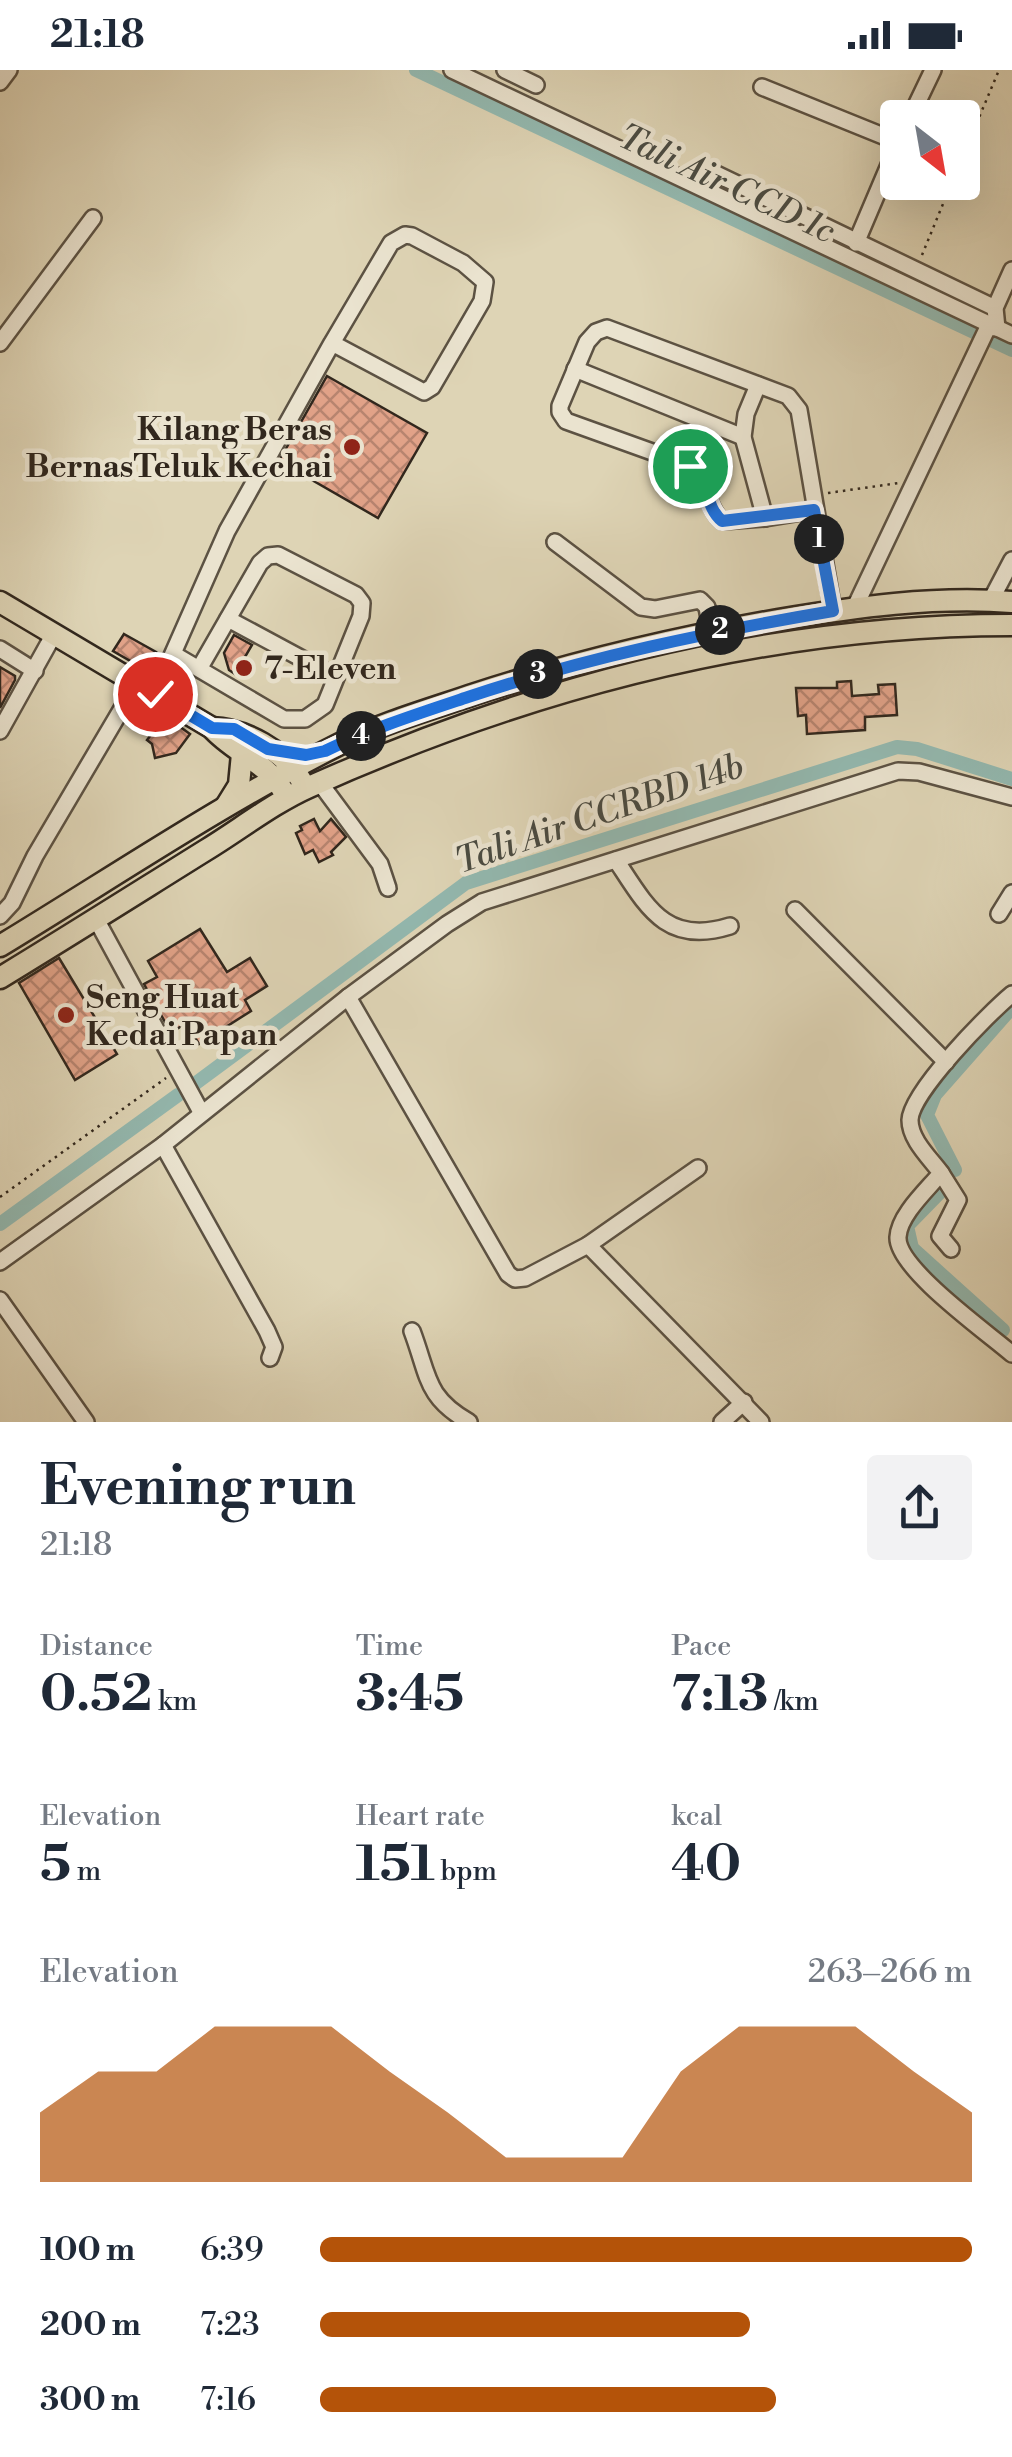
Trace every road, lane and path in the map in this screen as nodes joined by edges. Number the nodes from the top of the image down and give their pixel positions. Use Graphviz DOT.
graph roads {
  1 [pos="9,70"];
  2 [pos="452,70"];
  3 [pos="505,70"];
  4 [pos="933,70"];
  5 [pos="999,70"];
  6 [pos="0,82"];
  7 [pos="536,85"];
  8 [pos="762,86"];
  9 [pos="919,100"];
  10 [pos="980,115"];
  11 [pos="880,135"];
  12 [pos="708,170"];
  13 [pos="880,185"];
  14 [pos="944,200"];
  15 [pos="799,216"];
  16 [pos="93,218"];
  17 [pos="801,234"];
  18 [pos="856,242"];
  19 [pos="915,270"];
  20 [pos="1012,270"];
  21 [pos="996,308"];
  22 [pos="999,330"];
  23 [pos="0,343"];
  24 [pos="332,343"];
  25 [pos="575,369"];
  26 [pos="758,385"];
  27 [pos="743,436"];
  28 [pos="912,482"];
  29 [pos="813,503"];
  30 [pos="765,518"];
  31 [pos="555,542"];
  32 [pos="1012,560"];
  33 [pos="1002,601"];
  34 [pos="0,602"];
  35 [pos="854,607"];
  36 [pos="833,611"];
  37 [pos="228,619"];
  38 [pos="1012,625"];
  39 [pos="711,631"];
  40 [pos="54,634"];
  41 [pos="0,649"];
  42 [pos="175,655"];
  43 [pos="199,669"];
  44 [pos="35,670"];
  45 [pos="336,677"];
  46 [pos="155,694"];
  47 [pos="127,700"];
  48 [pos="1,726"];
  49 [pos="212,728"];
  50 [pos="342,743"];
  51 [pos="268,749"];
  52 [pos="242,754"];
  53 [pos="297,784"];
  54 [pos="1012,797"];
  55 [pos="221,812"];
  56 [pos="616,860"];
  57 [pos="388,888"];
  58 [pos="1012,893"];
  59 [pos="795,910"];
  60 [pos="999,914"];
  61 [pos="0,916"];
  62 [pos="96,919"];
  63 [pos="730,926"];
  64 [pos="0,946"];
  65 [pos="0,978"];
  66 [pos="1012,994"];
  67 [pos="348,997"];
  68 [pos="946,1062"];
  69 [pos="178,1070"];
  70 [pos="201,1112"];
  71 [pos="162,1145"];
  72 [pos="698,1168"];
  73 [pos="941,1173"];
  74 [pos="0,1196"];
  75 [pos="588,1244"];
  76 [pos="952,1249"];
  77 [pos="0,1262"];
  78 [pos="0,1300"];
  79 [pos="412,1331"];
  80 [pos="1009,1345"];
  81 [pos="270,1358"];
  82 [pos="744,1402"];
  83 [pos="86,1422"];
  84 [pos="470,1422"];
  85 [pos="722,1422"];
  86 [pos="761,1422"];
  1 -- 6 [label="street"];
  2 -- 17 [label="street"];
  3 -- 7 [label="street"];
  4 -- 9 [label="street"];
  5 -- 10 [label="path"];
  8 -- 11 [label="street"];
  12 -- 15 [label="street"];
  13 -- 18 [label="street"];
  14 -- 19 [label="path"];
  15 -- 17 [label="street"];
  15 -- 18 [label="street"];
  16 -- 23 [label="street"];
  17 -- 22 [label="street"];
  18 -- 19 [label="street"];
  19 -- 21 [label="street"];
  20 -- 21 [label="street"];
  21 -- 22 [label="street"];
  22 -- 28 [label="street"];
  24 -- 24 [label="street"];
  24 -- 42 [label="street"];
  25 -- 26 [label="street"];
  25 -- 27 [label="street"];
  25 -- 30 [label="street"];
  26 -- 27 [label="street"];
  26 -- 29 [label="street"];
  27 -- 30 [label="street"];
  28 -- 29 [label="path"];
  28 -- 35 [label="street"];
  29 -- 30 [label="street"];
  29 -- 36 [label="street"];
  31 -- 39 [label="street"];
  32 -- 33 [label="street"];
  33 -- 35 [label="main road"];
  34 -- 40 [label="main road"];
  35 -- 36 [label="main road"];
  36 -- 39 [label="main road"];
  37 -- 43 [label="street"];
  37 -- 45 [label="street"];
  37 -- 45 [label="street"];
  38 -- 53 [label="main road"];
  39 -- 50 [label="main road"];
  40 -- 44 [label="street"];
  40 -- 46 [label="main road"];
  41 -- 44 [label="street"];
  42 -- 43 [label="street"];
  42 -- 46 [label="street"];
  43 -- 45 [label="street"];
  44 -- 48 [label="street"];
  46 -- 49 [label="main road"];
  47 -- 61 [label="street"];
  49 -- 51 [label="main road"];
  49 -- 52 [label="main road"];
  50 -- 51 [label="main road"];
  50 -- 53 [label="main road"];
  51 -- 53 [label="main road"];
  52 -- 53 [label="main road"];
  52 -- 55 [label="main road"];
  53 -- 55 [label="main road"];
  53 -- 57 [label="street"];
  53 -- 62 [label="main road"];
  54 -- 56 [label="street"];
  55 -- 64 [label="main road"];
  56 -- 63 [label="street"];
  56 -- 67 [label="street"];
  58 -- 60 [label="street"];
  59 -- 68 [label="street"];
  62 -- 65 [label="main road"];
  62 -- 69 [label="street"];
  66 -- 68 [label="street"];
  67 -- 70 [label="street"];
  67 -- 75 [label="street"];
  68 -- 73 [label="street"];
  69 -- 70 [label="street"];
  69 -- 74 [label="path"];
  70 -- 71 [label="street"];
  71 -- 77 [label="street"];
  71 -- 81 [label="street"];
  72 -- 75 [label="street"];
  73 -- 76 [label="street"];
  73 -- 80 [label="street"];
  75 -- 82 [label="street"];
  78 -- 83 [label="street"];
  79 -- 84 [label="street"];
  82 -- 85 [label="street"];
  82 -- 86 [label="street"];
}
